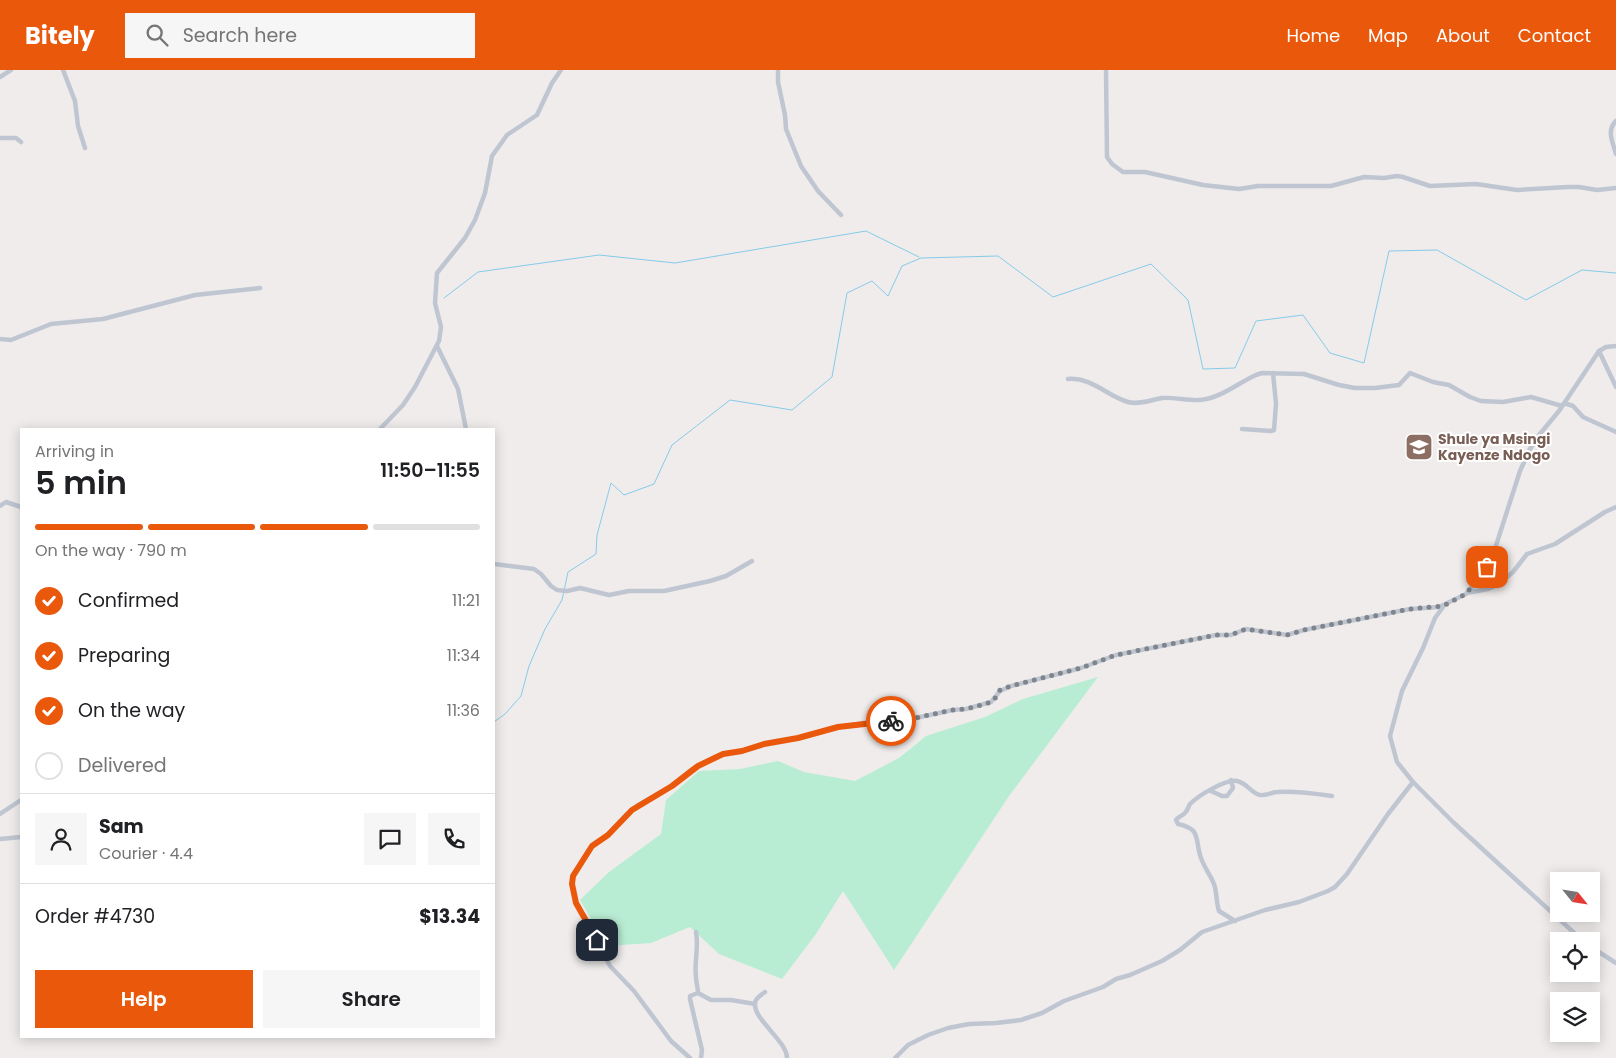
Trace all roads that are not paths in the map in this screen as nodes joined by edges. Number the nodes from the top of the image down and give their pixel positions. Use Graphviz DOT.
graph roads {
  1 [pos="10,70"];
  2 [pos="63,70"];
  3 [pos="561,70"];
  4 [pos="778,70"];
  5 [pos="1106,70"];
  6 [pos="0,77"];
  7 [pos="1616,122"];
  8 [pos="0,138"];
  9 [pos="20,142"];
  10 [pos="85,148"];
  11 [pos="1616,154"];
  12 [pos="1616,188"];
  13 [pos="841,215"];
  14 [pos="260,288"];
  15 [pos="0,339"];
  16 [pos="437,346"];
  17 [pos="1616,346"];
  18 [pos="1599,351"];
  19 [pos="1273,373"];
  20 [pos="1068,379"];
  21 [pos="1616,387"];
  22 [pos="1563,404"];
  23 [pos="381,428"];
  24 [pos="466,428"];
  25 [pos="1242,429"];
  26 [pos="1616,432"];
  27 [pos="0,506"];
  28 [pos="20,507"];
  29 [pos="1616,507"];
  30 [pos="752,561"];
  31 [pos="495,564"];
  32 [pos="1466,594"];
  33 [pos="1443,606"];
  34 [pos="1231,780"];
  35 [pos="1413,782"];
  36 [pos="1211,791"];
  37 [pos="1332,796"];
  38 [pos="20,801"];
  39 [pos="0,814"];
  40 [pos="20,837"];
  41 [pos="0,839"];
  42 [pos="1236,921"];
  43 [pos="696,932"];
  44 [pos="1573,932"];
  45 [pos="1600,953"];
  46 [pos="1616,963"];
  47 [pos="765,992"];
  48 [pos="698,993"];
  49 [pos="755,1004"];
  50 [pos="690,1058"];
  51 [pos="701,1058"];
  52 [pos="787,1058"];
  53 [pos="894,1058"];
  1 -- 6 [label="street"];
  2 -- 10 [label="street"];
  3 -- 16 [label="street"];
  4 -- 13 [label="street"];
  5 -- 12 [label="street"];
  7 -- 11 [label="street"];
  8 -- 9 [label="street"];
  14 -- 15 [label="street"];
  16 -- 23 [label="street"];
  16 -- 24 [label="street"];
  17 -- 18 [label="street"];
  18 -- 21 [label="street"];
  18 -- 22 [label="street"];
  19 -- 20 [label="street"];
  19 -- 22 [label="street"];
  19 -- 25 [label="street"];
  22 -- 26 [label="street"];
  22 -- 32 [label="street"];
  27 -- 28 [label="street"];
  29 -- 32 [label="street"];
  30 -- 31 [label="street"];
  32 -- 33 [label="street"];
  33 -- 35 [label="street"];
  33 -- 50 [label="street"];
  34 -- 36 [label="street"];
  34 -- 36 [label="street"];
  34 -- 37 [label="street"];
  35 -- 42 [label="street"];
  35 -- 44 [label="street"];
  36 -- 42 [label="street"];
  38 -- 39 [label="street"];
  40 -- 41 [label="street"];
  42 -- 53 [label="street"];
  43 -- 48 [label="street"];
  45 -- 46 [label="street"];
  47 -- 49 [label="street"];
  48 -- 49 [label="street"];
  48 -- 51 [label="street"];
  49 -- 52 [label="street"];
}
